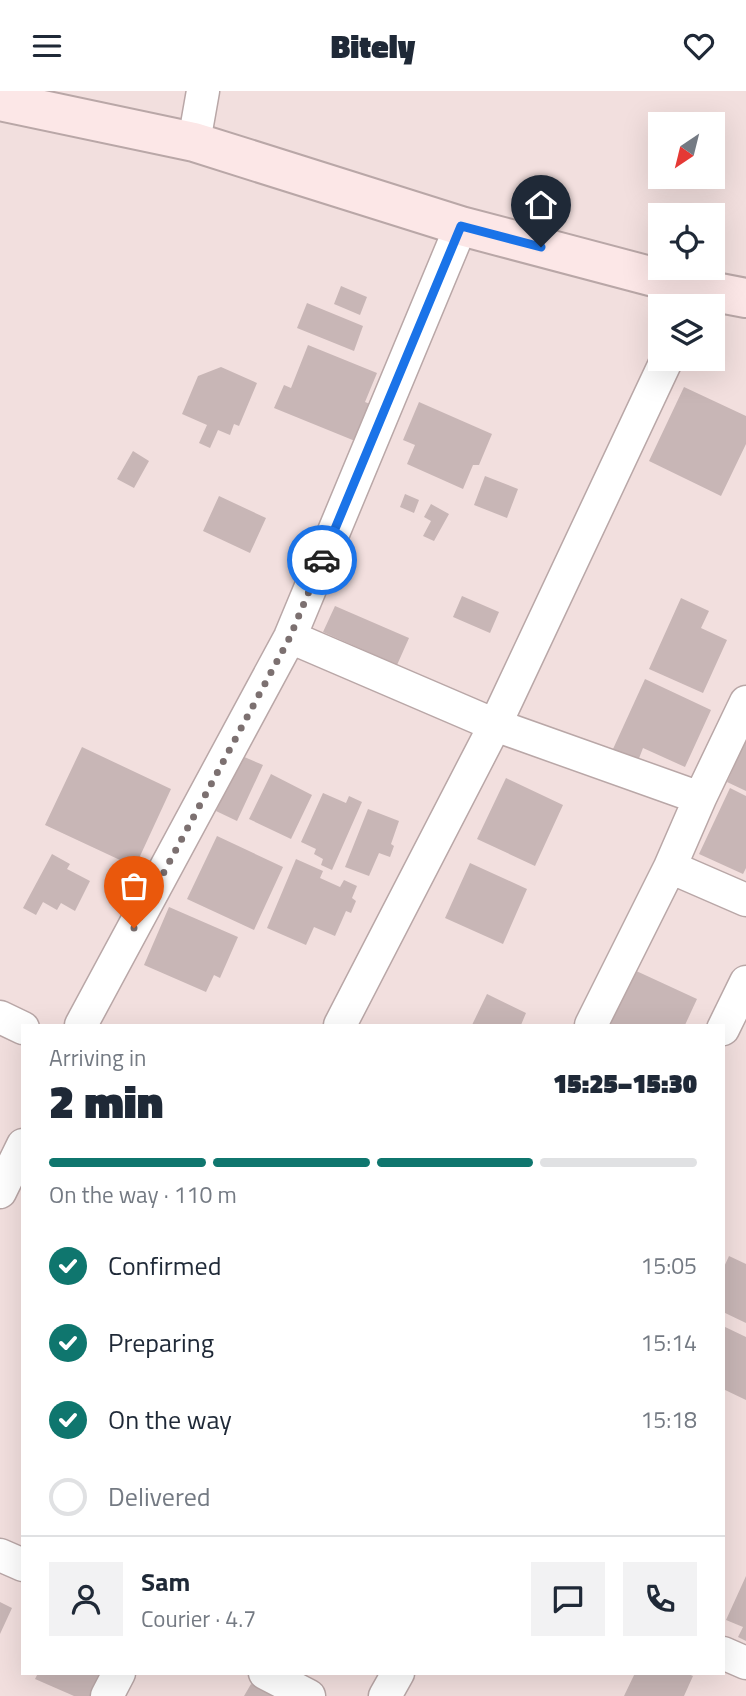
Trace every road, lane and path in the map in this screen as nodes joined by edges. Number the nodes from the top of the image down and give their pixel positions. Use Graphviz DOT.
graph roads {
  1 [pos="203,91"];
  2 [pos="0,101"];
  3 [pos="194,142"];
  4 [pos="461,226"];
  5 [pos="682,294"];
  6 [pos="725,298"];
  7 [pos="746,298"];
  8 [pos="661,371"];
  9 [pos="290,637"];
  10 [pos="746,702"];
  11 [pos="495,725"];
  12 [pos="700,798"];
  13 [pos="670,867"];
  14 [pos="746,900"];
  15 [pos="746,982"];
  16 [pos="0,1017"];
  17 [pos="83,1024"];
  18 [pos="341,1024"];
  19 [pos="592,1024"];
  20 [pos="725,1025"];
  21 [pos="21,1027"];
  22 [pos="21,1149"];
  23 [pos="0,1192"];
  24 [pos="0,1555"];
  25 [pos="21,1564"];
  26 [pos="725,1654"];
  27 [pos="746,1663"];
  28 [pos="118,1675"];
  29 [pos="270,1675"];
  30 [pos="397,1675"];
  31 [pos="107,1696"];
  32 [pos="309,1696"];
  33 [pos="385,1696"];
  1 -- 3 [label="street"];
  2 -- 3 [label="street"];
  3 -- 4 [label="street"];
  4 -- 5 [label="street"];
  4 -- 9 [label="street"];
  6 -- 7 [label="street"];
  8 -- 11 [label="street"];
  9 -- 11 [label="street"];
  9 -- 17 [label="street"];
  10 -- 12 [label="street"];
  11 -- 12 [label="street"];
  11 -- 18 [label="street"];
  12 -- 13 [label="street"];
  13 -- 14 [label="street"];
  13 -- 19 [label="street"];
  15 -- 20 [label="street"];
  16 -- 21 [label="street"];
  22 -- 23 [label="street"];
  24 -- 25 [label="street"];
  26 -- 27 [label="street"];
  28 -- 31 [label="street"];
  29 -- 32 [label="street"];
  30 -- 33 [label="street"];
}
